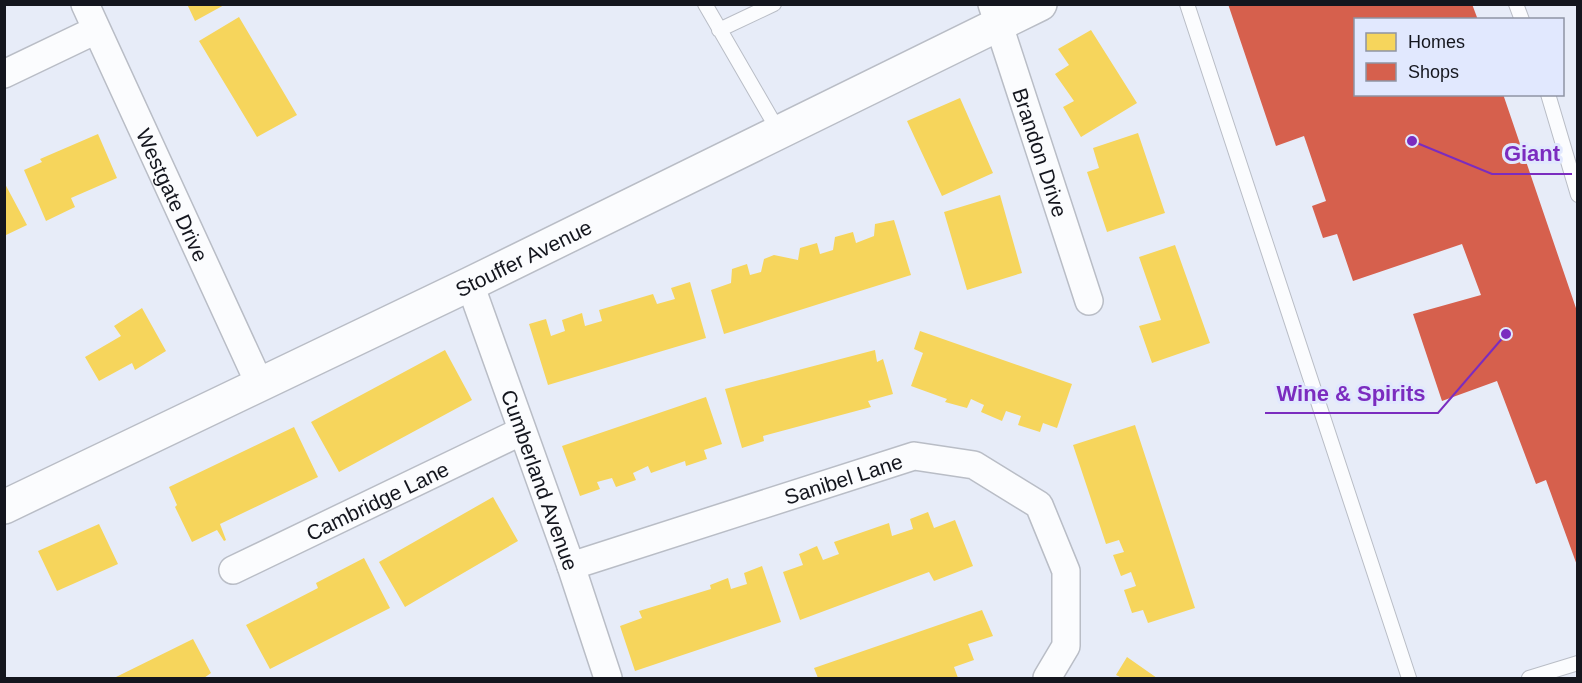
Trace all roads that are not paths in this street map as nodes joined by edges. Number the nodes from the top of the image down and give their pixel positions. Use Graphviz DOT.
graph roads {
  1 [pos="85,4"];
  2 [pos="705,4"];
  3 [pos="774,4"];
  4 [pos="1040,4"];
  5 [pos="1187,4"];
  6 [pos="996,14"];
  7 [pos="96,30"];
  8 [pos="719,30"];
  9 [pos="4,74"];
  10 [pos="1549,96"];
  11 [pos="779,132"];
  12 [pos="1578,195"];
  13 [pos="470,284"];
  14 [pos="1089,301"];
  15 [pos="260,385"];
  16 [pos="522,431"];
  17 [pos="4,507"];
  18 [pos="571,566"];
  19 [pos="233,570"];
  20 [pos="1578,663"];
  21 [pos="608,678"];
  22 [pos="1047,678"];
  23 [pos="1409,678"];
  24 [pos="1529,678"];
  1 -- 7 [label="street, Westgate Drive"];
  2 -- 8 [label="lane"];
  3 -- 8 [label="lane"];
  4 -- 6 [label="street, Stouffer Avenue"];
  5 -- 23 [label="lane"];
  6 -- 11 [label="street, Stouffer Avenue"];
  6 -- 14 [label="street, Brandon Drive"];
  7 -- 9 [label="street"];
  7 -- 15 [label="street, Westgate Drive"];
  8 -- 11 [label="lane"];
  10 -- 12 [label="lane"];
  11 -- 13 [label="street, Stouffer Avenue"];
  13 -- 15 [label="street, Stouffer Avenue"];
  13 -- 16 [label="street, Cumberland Avenue"];
  15 -- 17 [label="street, Stouffer Avenue"];
  16 -- 18 [label="street, Cumberland Avenue"];
  16 -- 19 [label="street, Cambridge Lane"];
  18 -- 21 [label="street, Cumberland Avenue"];
  18 -- 22 [label="street, Sanibel Lane"];
  20 -- 24 [label="lane"];
}
